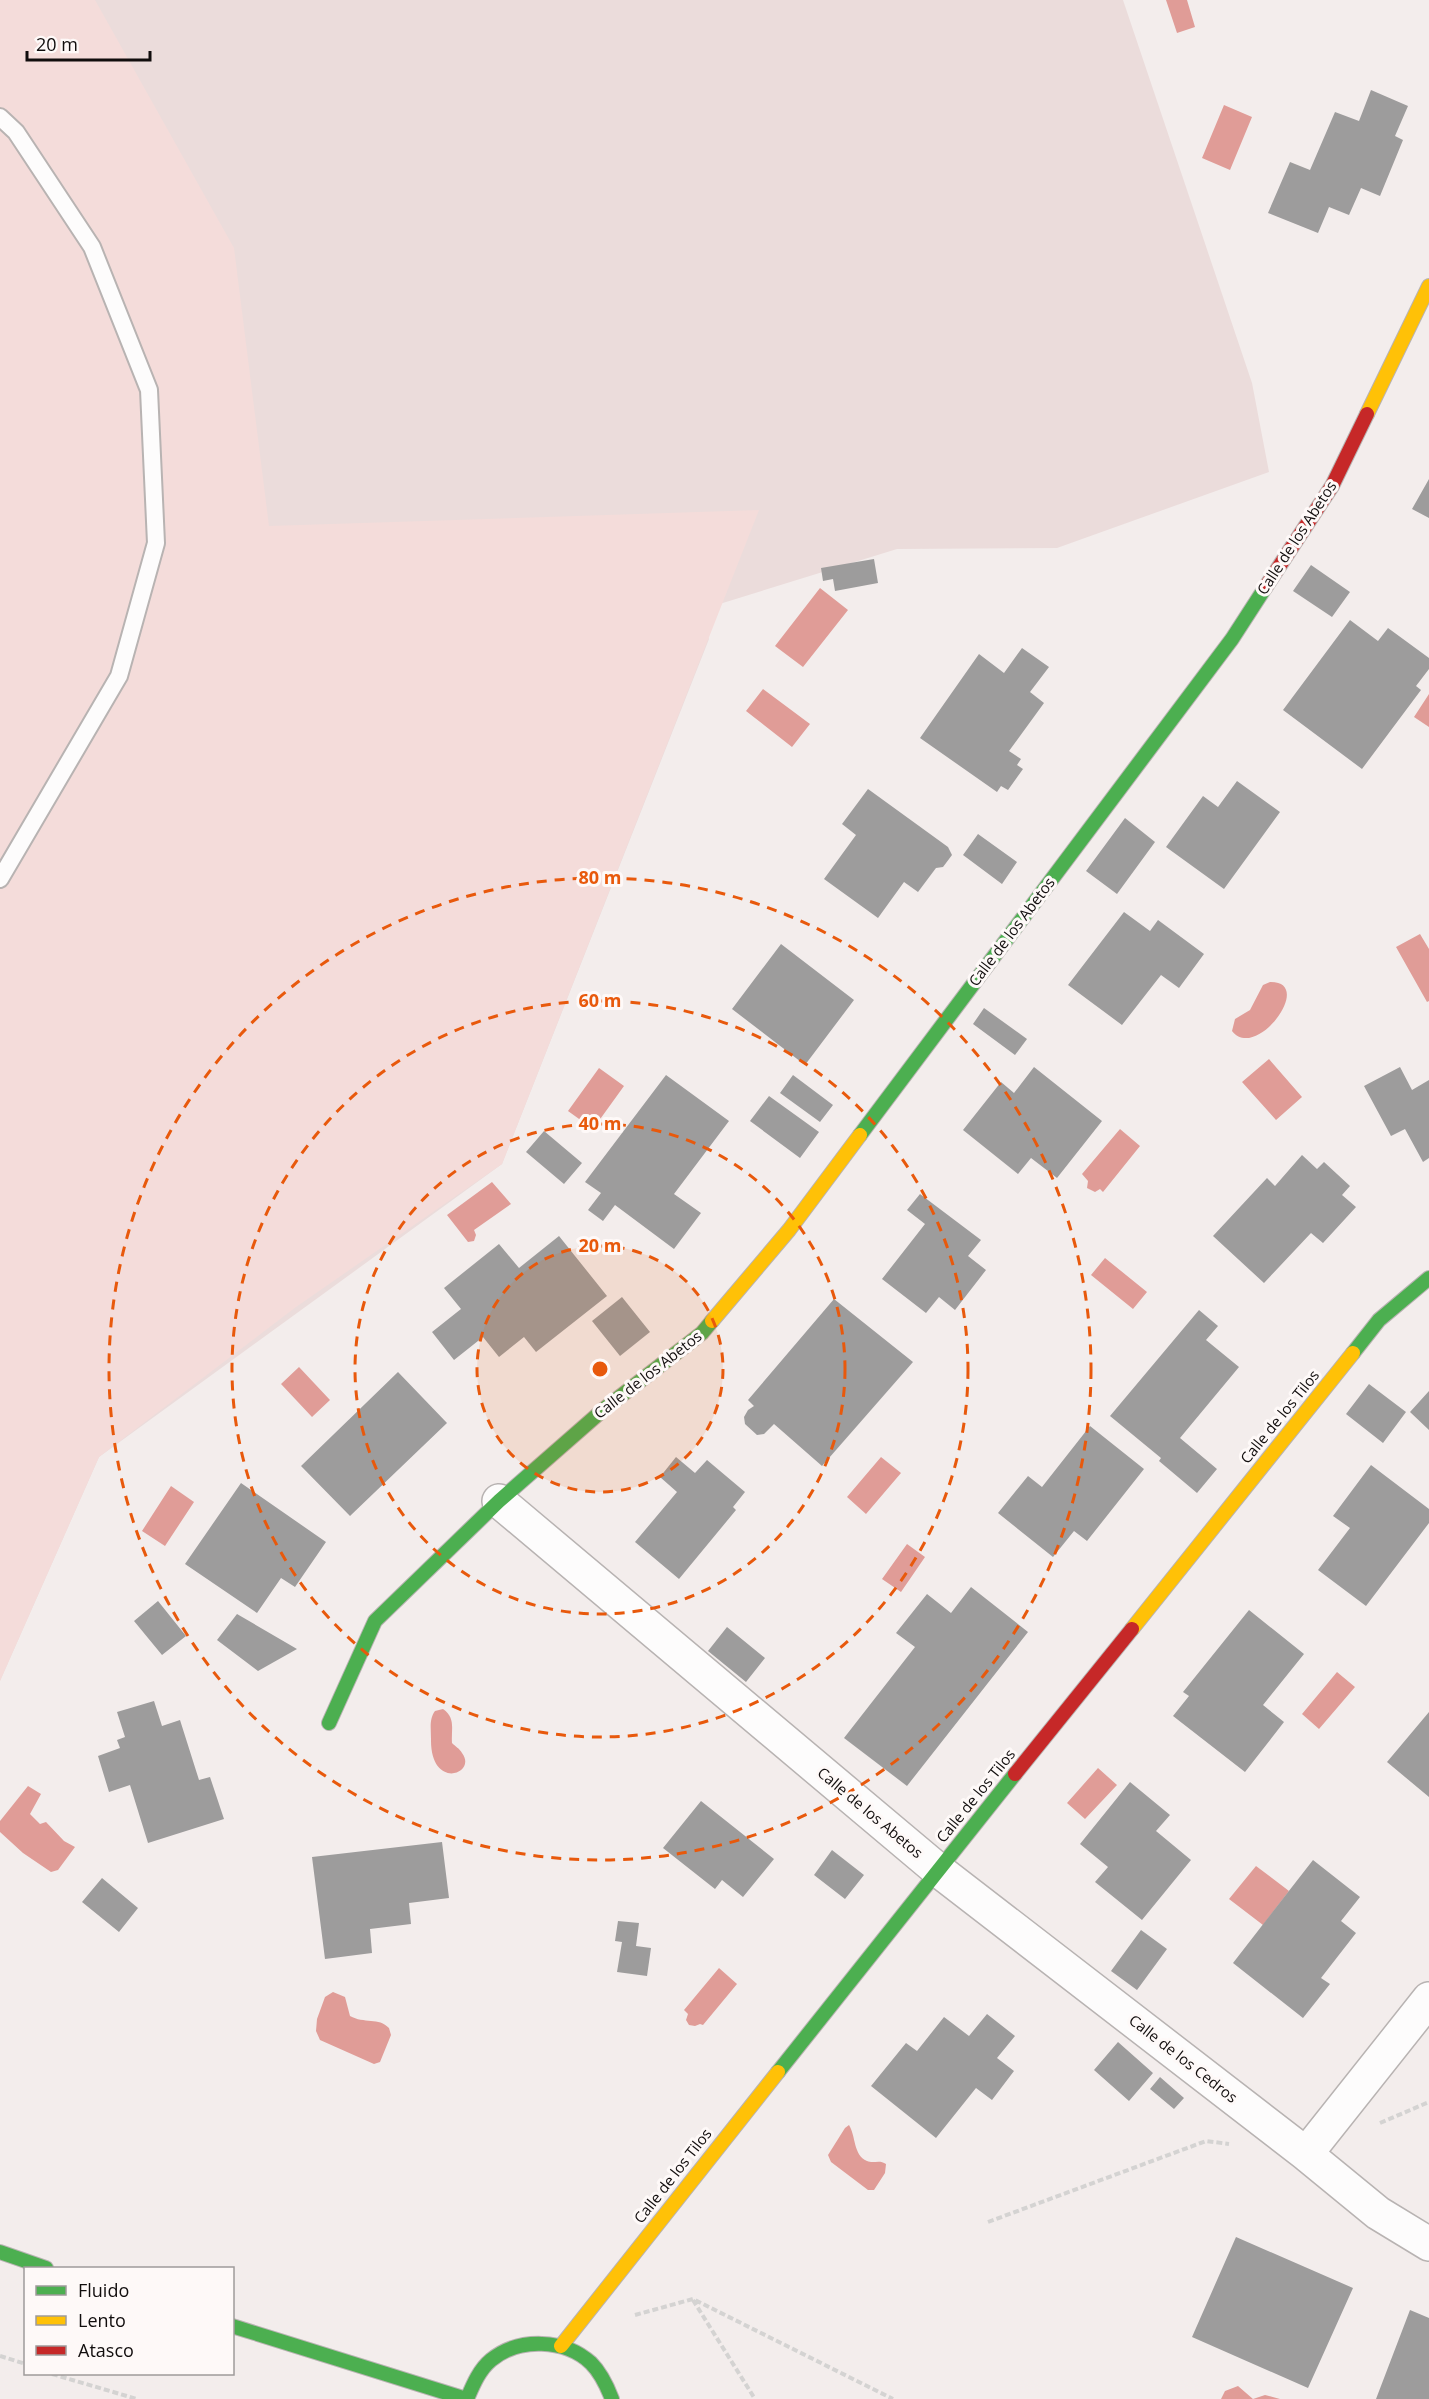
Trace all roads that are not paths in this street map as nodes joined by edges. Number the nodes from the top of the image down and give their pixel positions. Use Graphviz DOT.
graph roads {
  1 [pos="0,117"];
  2 [pos="1429,286"];
  3 [pos="0,879"];
  4 [pos="1429,1278"];
  5 [pos="499,1501"];
  6 [pos="329,1723"];
  7 [pos="938,1870"];
  8 [pos="1429,1999"];
  9 [pos="1306,2154"];
  10 [pos="1429,2244"];
  11 [pos="0,2253"];
  12 [pos="42,2267"];
  13 [pos="24,2268"];
  14 [pos="0,2269"];
  15 [pos="234,2327"];
  16 [pos="561,2346"];
  17 [pos="347,2362"];
  18 [pos="396,2392"];
  19 [pos="466,2399"];
  20 [pos="612,2399"];
  1 -- 3 [label="lane"];
  2 -- 5 [label="street, Calle de los Abetos"];
  4 -- 7 [label="street, Calle de los Tilos"];
  5 -- 6 [label="street, Calle de los Abetos"];
  5 -- 7 [label="street, Calle de los Abetos"];
  7 -- 9 [label="street, Calle de los Cedros"];
  7 -- 16 [label="street, Calle de los Tilos"];
  8 -- 9 [label="street"];
  9 -- 10 [label="street, Calle de los Cedros"];
  11 -- 12 [label="street"];
  13 -- 14 [label="lane"];
  15 -- 17 [label="street"];
  16 -- 19 [label="street"];
  16 -- 20 [label="street"];
  17 -- 18 [label="lane"];
  17 -- 19 [label="street"];
}
